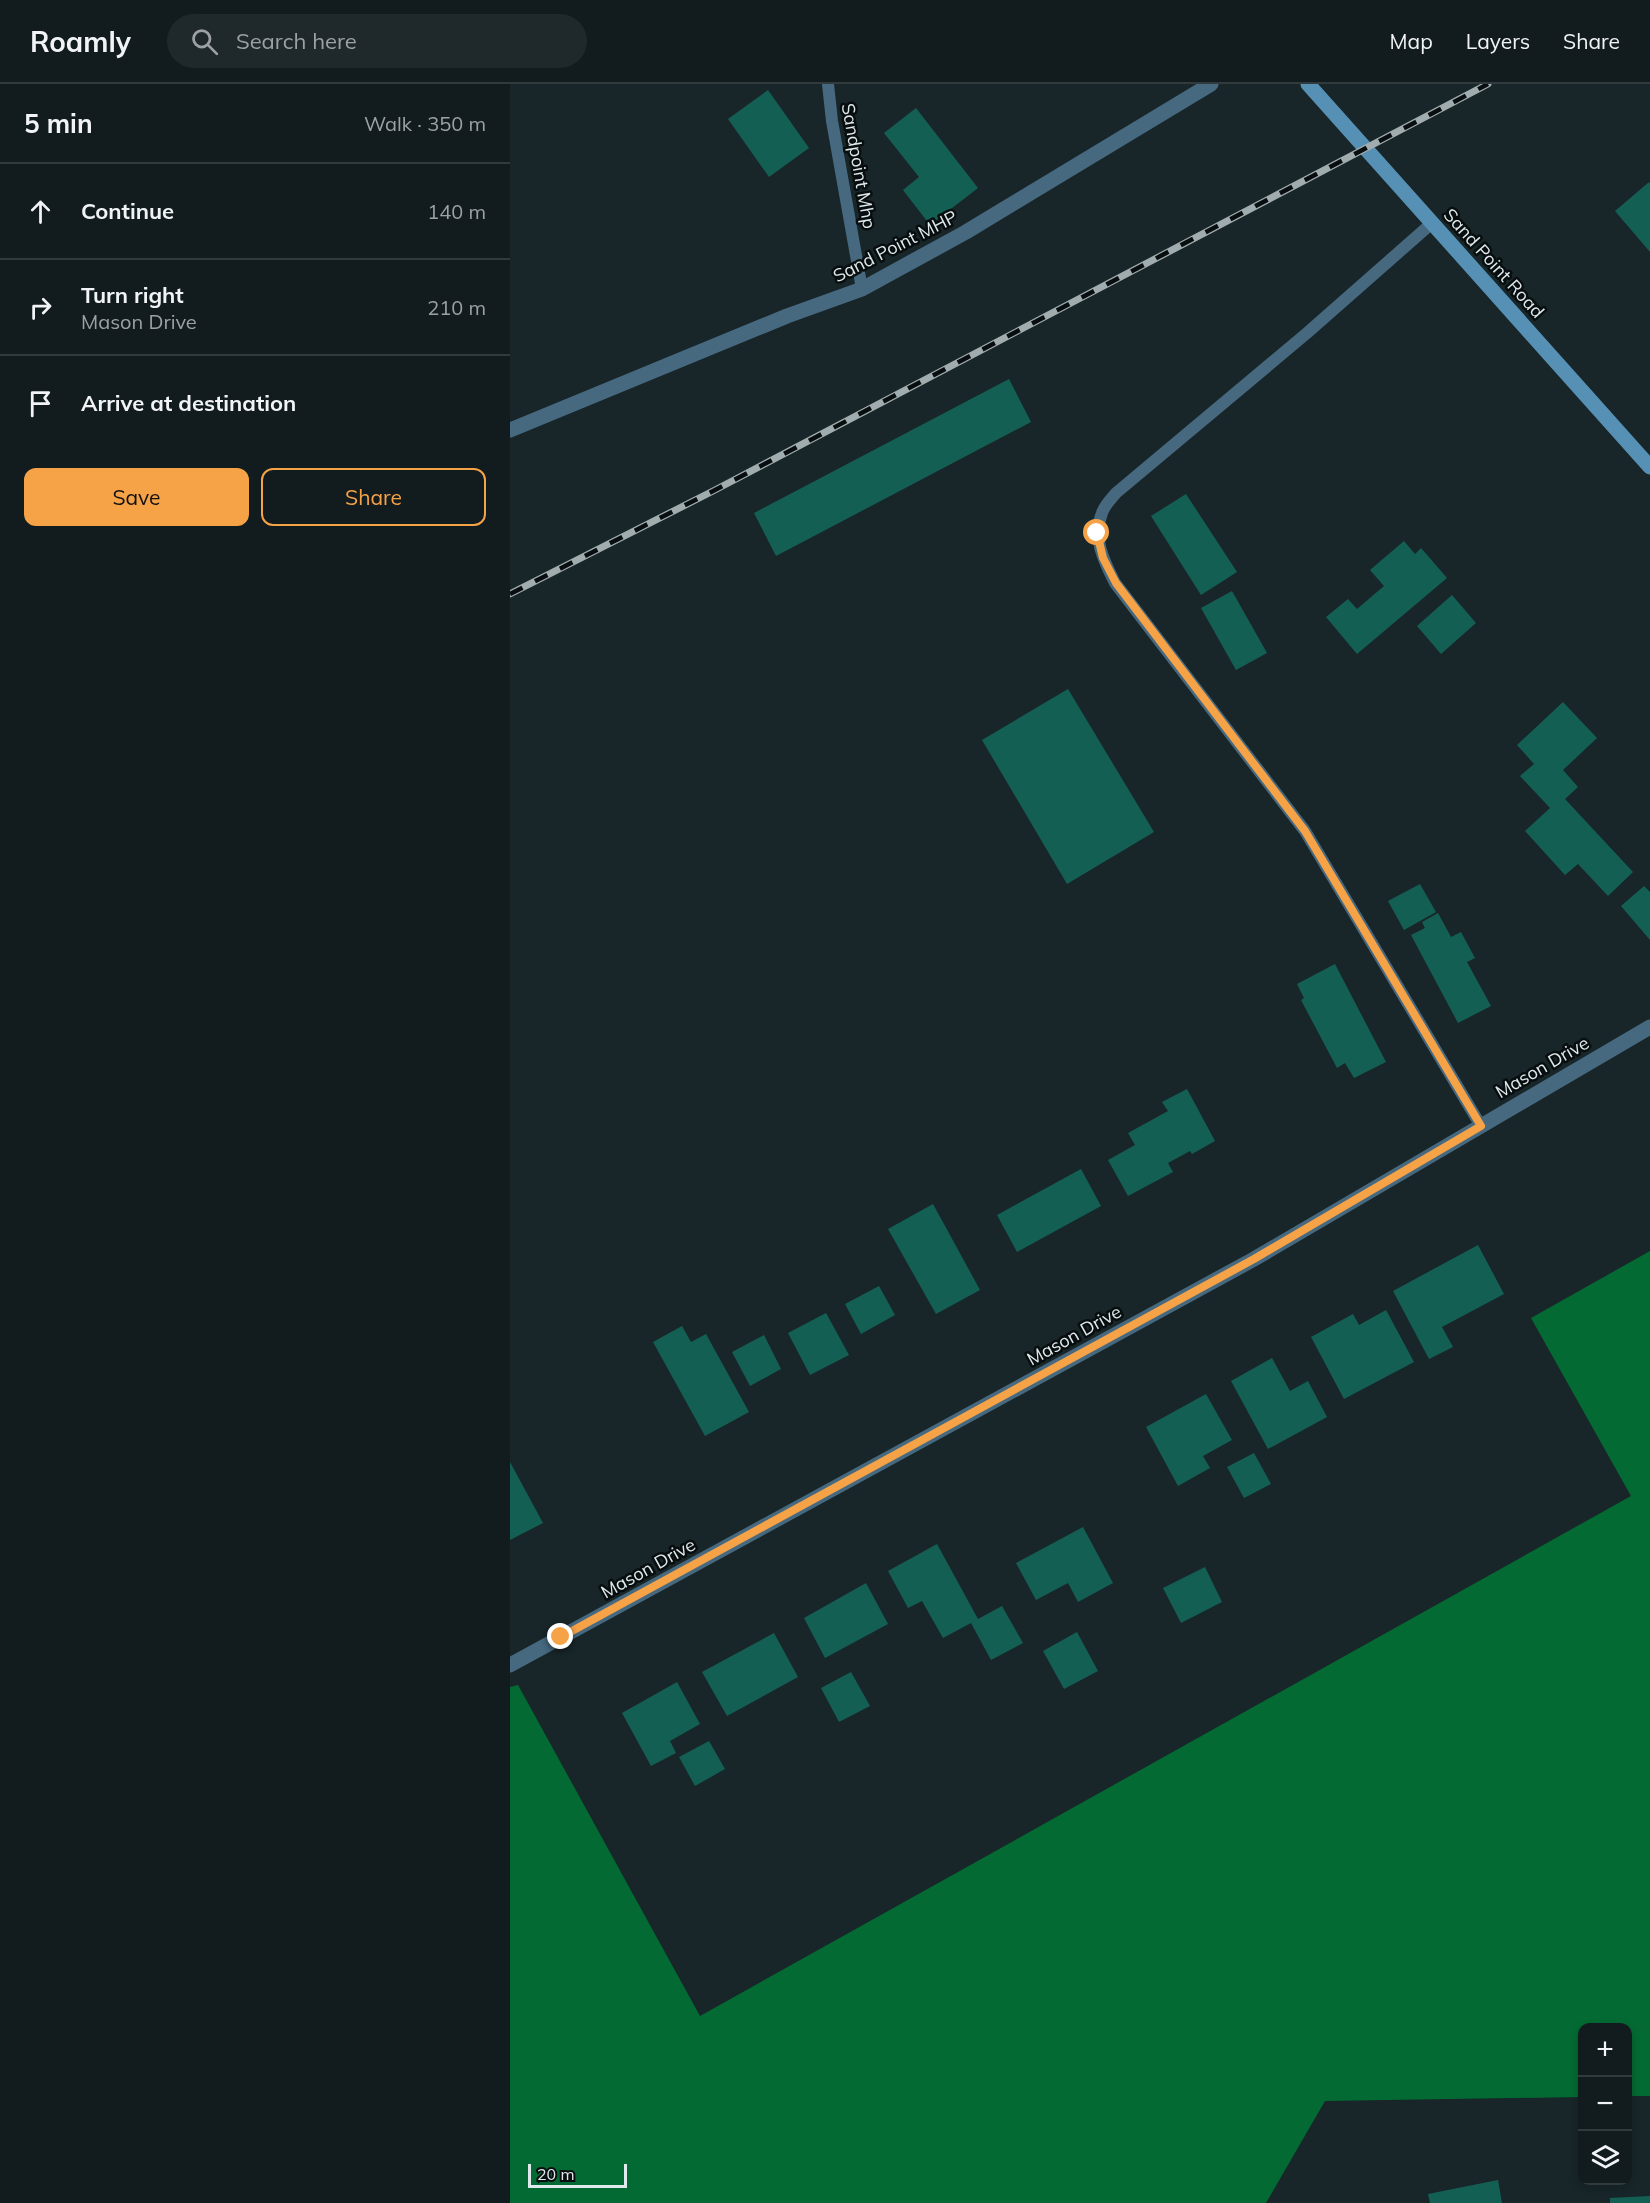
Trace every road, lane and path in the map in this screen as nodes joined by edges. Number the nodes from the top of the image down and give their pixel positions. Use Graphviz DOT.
graph roads {
  1 [pos="828,84"];
  2 [pos="1211,84"];
  3 [pos="1308,84"];
  4 [pos="1432,223"];
  5 [pos="862,289"];
  6 [pos="510,430"];
  7 [pos="1650,467"];
  8 [pos="1650,1027"];
  9 [pos="1481,1126"];
  10 [pos="510,1665"];
  1 -- 5 [label="lane, Sandpoint Mhp"];
  2 -- 5 [label="street, Sand Point MHP"];
  3 -- 4 [label="street, Sand Point Road"];
  4 -- 7 [label="street, Sand Point Road"];
  4 -- 9 [label="lane"];
  5 -- 6 [label="street, Sand Point MHP"];
  8 -- 9 [label="street, Mason Drive"];
  9 -- 10 [label="street, Mason Drive"];
}
